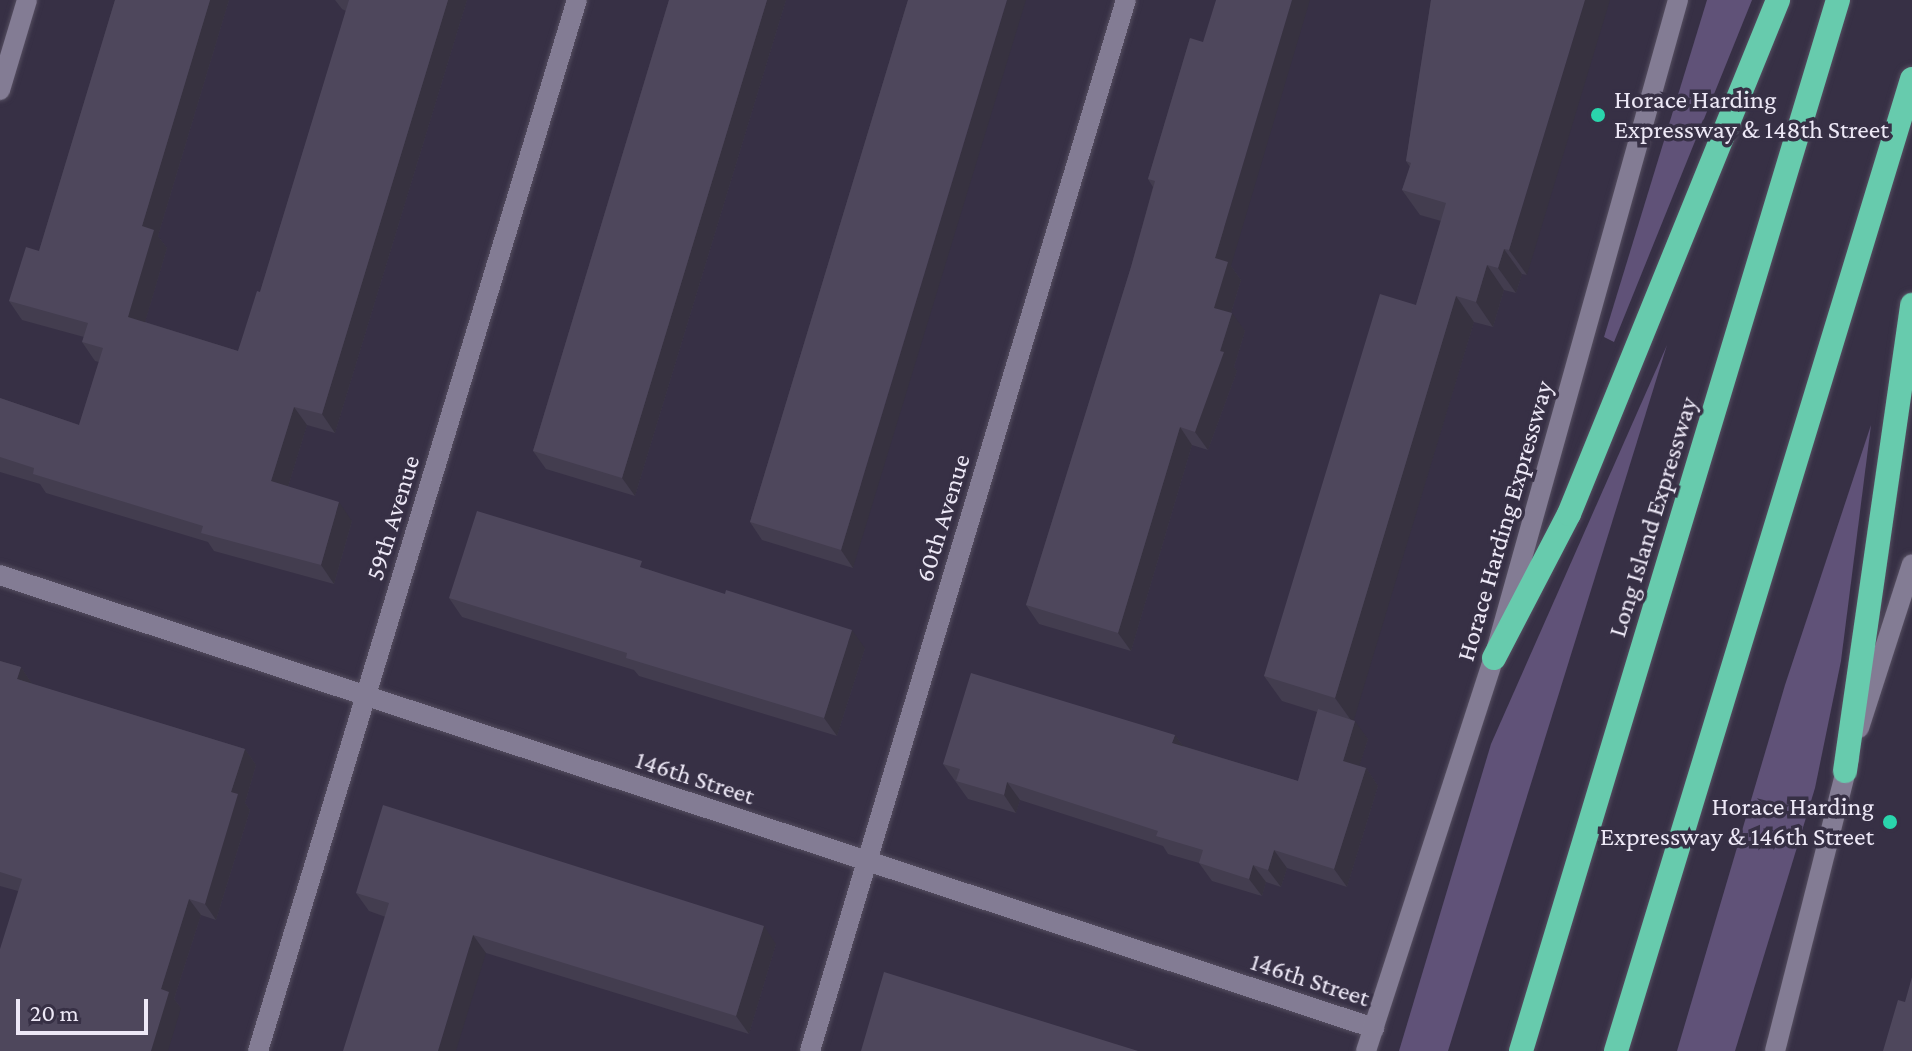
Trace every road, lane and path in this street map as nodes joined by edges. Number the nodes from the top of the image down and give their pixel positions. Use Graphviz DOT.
graph roads {
  1 [pos="27,0"];
  2 [pos="577,0"];
  3 [pos="1126,0"];
  4 [pos="1678,0"];
  5 [pos="1778,0"];
  6 [pos="1838,0"];
  7 [pos="1912,79"];
  8 [pos="0,90"];
  9 [pos="1912,305"];
  10 [pos="1912,564"];
  11 [pos="0,575"];
  12 [pos="1494,658"];
  13 [pos="366,695"];
  14 [pos="1845,771"];
  15 [pos="867,863"];
  16 [pos="1374,1028"];
  17 [pos="258,1051"];
  18 [pos="810,1051"];
  19 [pos="1366,1051"];
  20 [pos="1521,1051"];
  21 [pos="1616,1051"];
  22 [pos="1775,1051"];
  1 -- 8 [label="street"];
  2 -- 13 [label="street, 59th Avenue"];
  3 -- 15 [label="street, 60th Avenue"];
  4 -- 12 [label="street, Horace Harding Expressway"];
  5 -- 12 [label="highway"];
  6 -- 20 [label="highway, Long Island Expressway"];
  7 -- 21 [label="highway"];
  9 -- 14 [label="highway"];
  10 -- 14 [label="street"];
  11 -- 13 [label="street, 146th Street"];
  12 -- 16 [label="street, Horace Harding Expressway"];
  13 -- 15 [label="street, 146th Street"];
  13 -- 17 [label="street, 59th Avenue"];
  14 -- 22 [label="street"];
  15 -- 16 [label="street, 146th Street"];
  15 -- 18 [label="street, 60th Avenue"];
  16 -- 19 [label="street, Horace Harding Expressway"];
}
